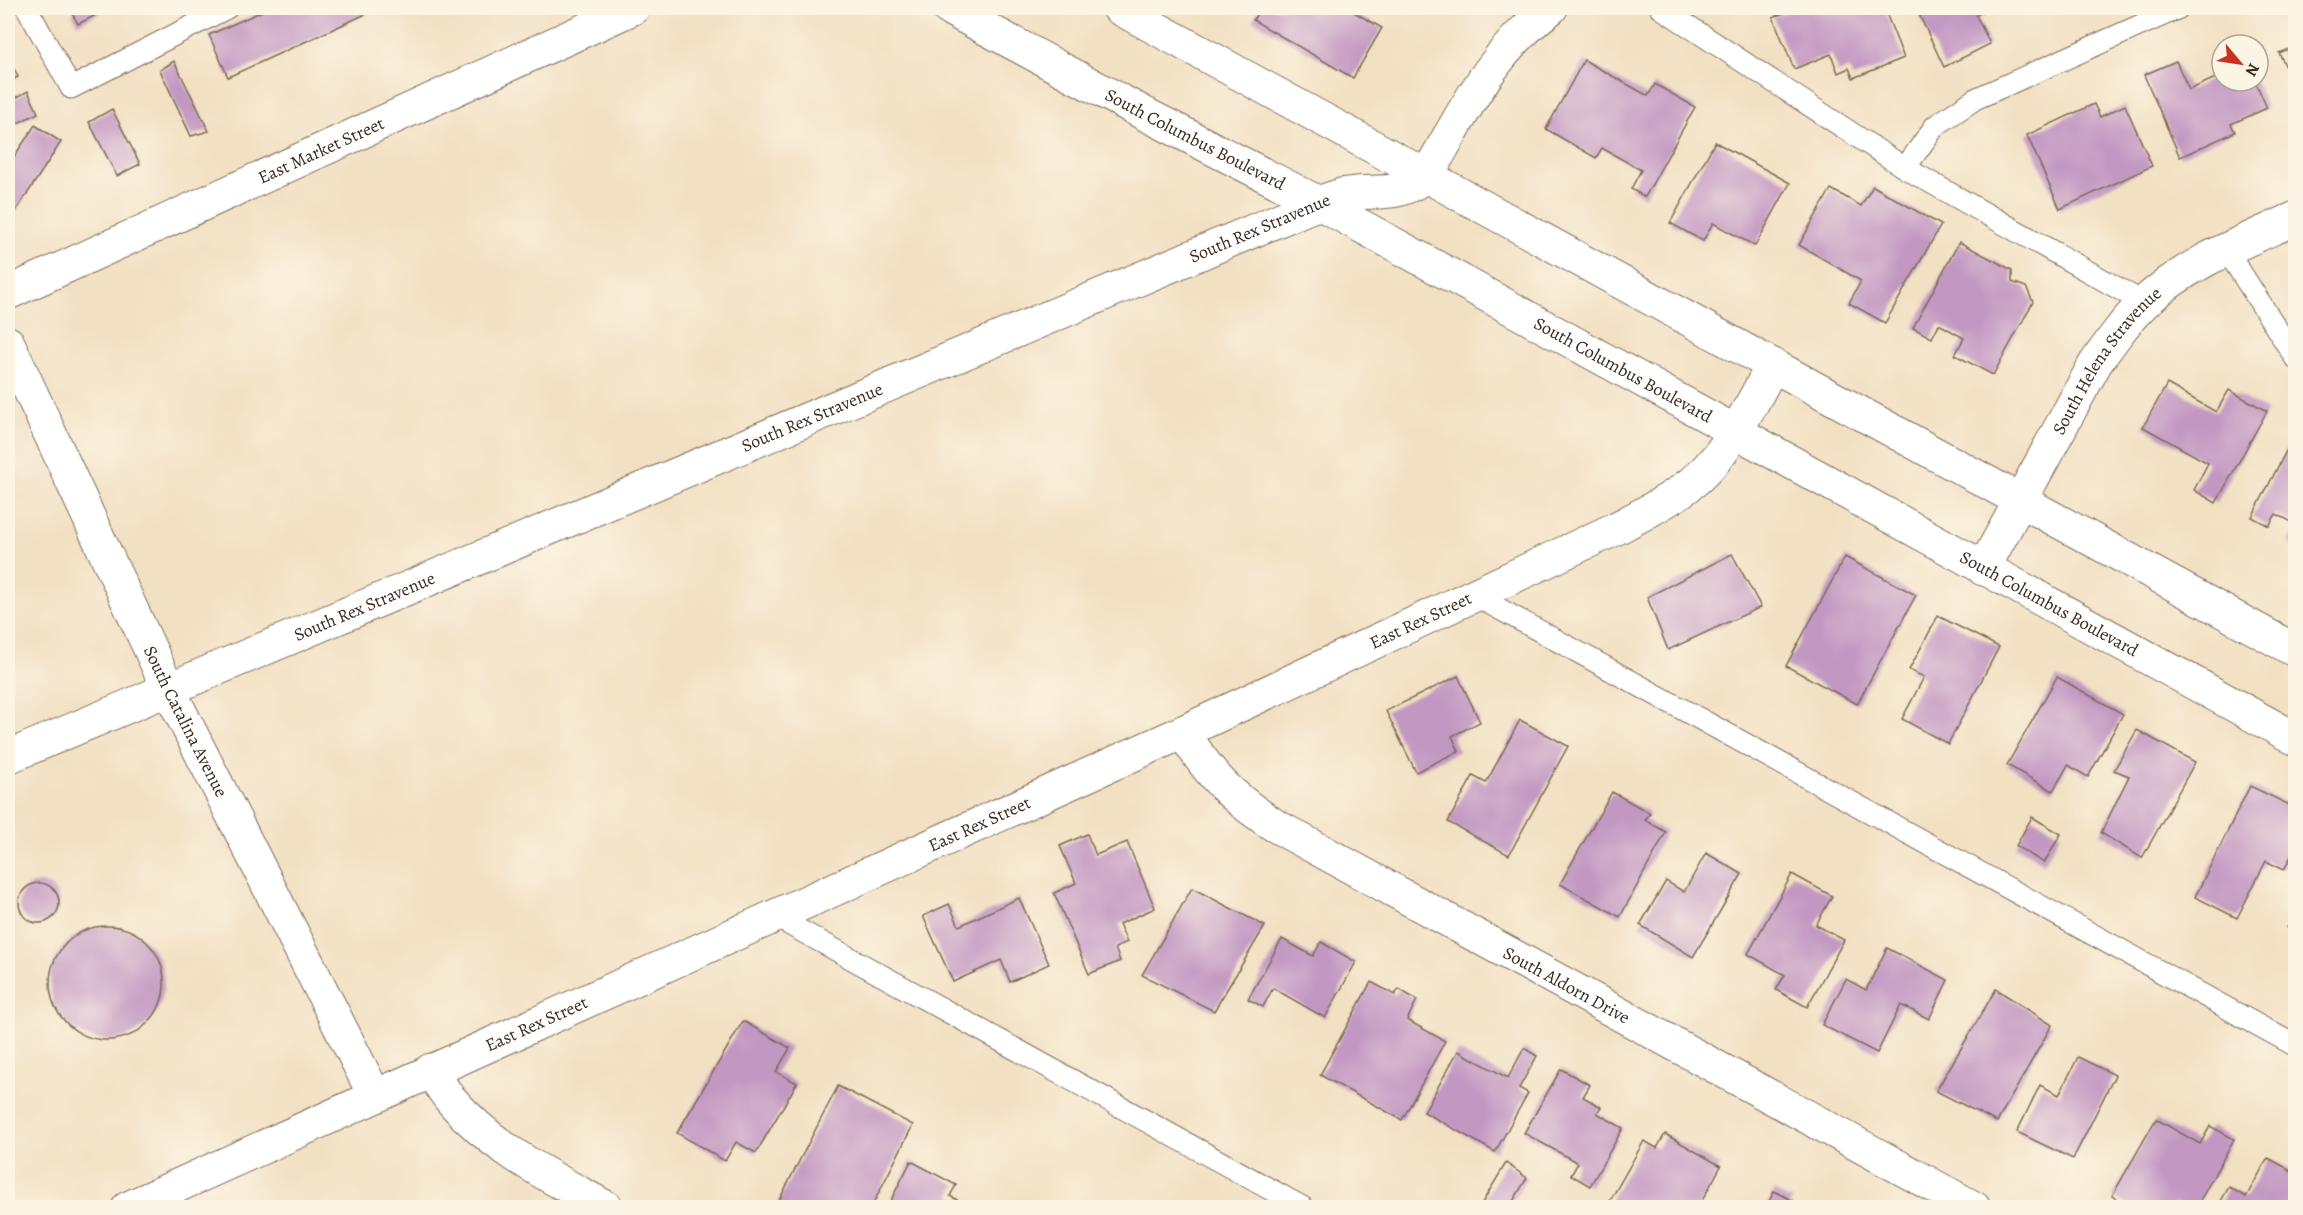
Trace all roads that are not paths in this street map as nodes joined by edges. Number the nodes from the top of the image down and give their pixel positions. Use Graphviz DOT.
graph roads {
  1 [pos="27,8"];
  2 [pos="227,8"];
  3 [pos="633,8"];
  4 [pos="948,8"];
  5 [pos="1119,8"];
  6 [pos="1551,8"];
  7 [pos="1661,8"];
  8 [pos="2179,8"];
  9 [pos="1905,168"];
  10 [pos="1427,175"];
  11 [pos="1318,202"];
  12 [pos="2295,218"];
  13 [pos="2226,249"];
  14 [pos="8,293"];
  15 [pos="2144,303"];
  16 [pos="8,343"];
  17 [pos="2295,359"];
  18 [pos="1773,365"];
  19 [pos="1735,432"];
  20 [pos="2021,501"];
  21 [pos="1983,569"];
  22 [pos="1474,595"];
  23 [pos="2295,651"];
  24 [pos="168,688"];
  25 [pos="1183,732"];
  26 [pos="2295,739"];
  27 [pos="8,757"];
  28 [pos="774,916"];
  29 [pos="2295,1046"];
  30 [pos="431,1070"];
  31 [pos="375,1096"];
  32 [pos="128,1208"];
  33 [pos="607,1208"];
  34 [pos="1304,1208"];
  35 [pos="1974,1208"];
  1 -- 2 [label="lane"];
  3 -- 14 [label="street, East Market Street"];
  4 -- 11 [label="street, South Columbus Boulevard"];
  5 -- 10 [label="street"];
  6 -- 10 [label="street"];
  7 -- 9 [label="lane"];
  8 -- 9 [label="lane"];
  9 -- 15 [label="lane"];
  10 -- 11 [label="street, South Rex Stravenue"];
  10 -- 18 [label="street"];
  11 -- 19 [label="street, South Columbus Boulevard"];
  11 -- 24 [label="street, South Rex Stravenue"];
  12 -- 13 [label="street, South Helena Stravenue"];
  13 -- 15 [label="street, South Helena Stravenue"];
  13 -- 17 [label="lane"];
  15 -- 20 [label="street, South Helena Stravenue"];
  16 -- 24 [label="street, South Catalina Avenue"];
  18 -- 19 [label="street, East Rex Street"];
  18 -- 20 [label="street"];
  19 -- 21 [label="street, South Columbus Boulevard"];
  19 -- 22 [label="street, East Rex Street"];
  20 -- 21 [label="street, South Helena Stravenue"];
  20 -- 23 [label="street"];
  21 -- 26 [label="street, South Columbus Boulevard"];
  22 -- 25 [label="street, East Rex Street"];
  22 -- 29 [label="lane"];
  24 -- 27 [label="street, South Rex Stravenue"];
  24 -- 31 [label="street, South Catalina Avenue"];
  25 -- 28 [label="street, East Rex Street"];
  25 -- 35 [label="street, South Aldorn Drive"];
  28 -- 30 [label="street, East Rex Street"];
  28 -- 34 [label="lane"];
  30 -- 31 [label="street, East Rex Street"];
  30 -- 33 [label="street"];
  31 -- 32 [label="street, East Rex Street"];
}
